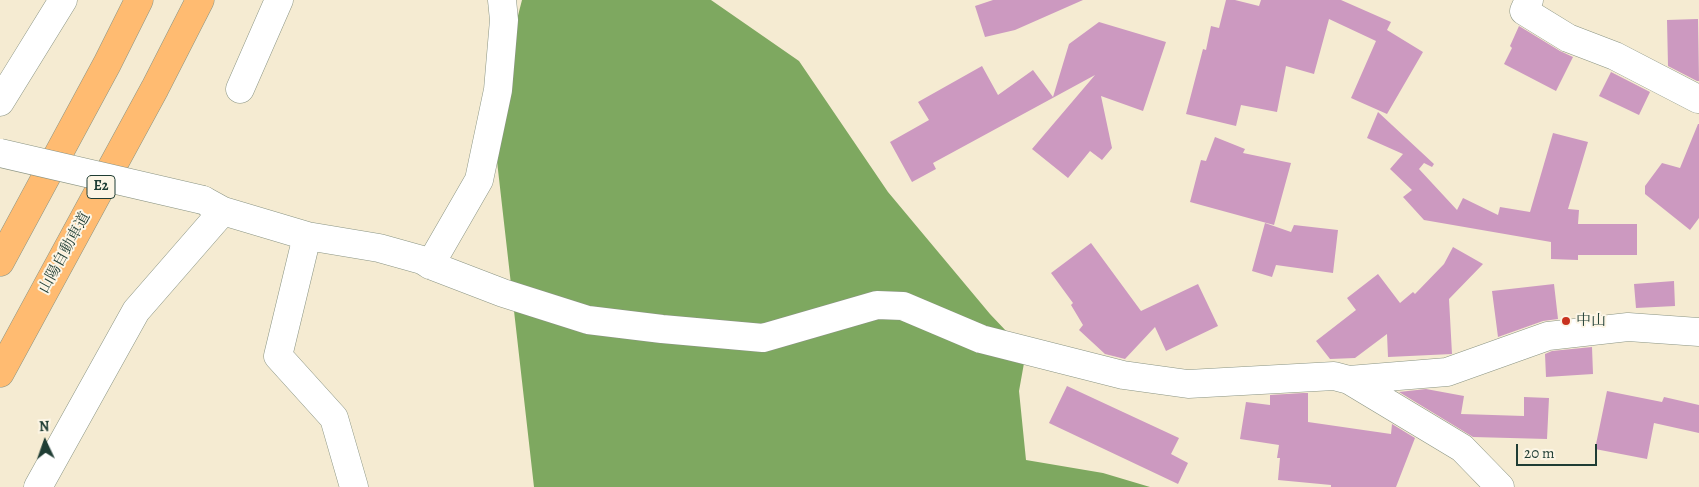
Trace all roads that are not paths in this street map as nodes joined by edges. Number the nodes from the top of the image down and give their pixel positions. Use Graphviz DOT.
graph roads {
  1 [pos="63,0"];
  2 [pos="139,0"];
  3 [pos="200,0"];
  4 [pos="278,0"];
  5 [pos="502,0"];
  6 [pos="1529,0"];
  7 [pos="240,89"];
  8 [pos="1699,98"];
  9 [pos="0,102"];
  10 [pos="0,154"];
  11 [pos="213,205"];
  12 [pos="307,236"];
  13 [pos="0,262"];
  14 [pos="430,264"];
  15 [pos="1699,332"];
  16 [pos="0,373"];
  17 [pos="1349,380"];
  18 [pos="38,487"];
  19 [pos="354,487"];
  20 [pos="1500,487"];
  1 -- 9 [label="street"];
  2 -- 13 [label="highway"];
  3 -- 16 [label="highway, 山陽自動車道 / E2"];
  4 -- 7 [label="street"];
  5 -- 14 [label="street"];
  6 -- 8 [label="street"];
  10 -- 11 [label="street, bridge"];
  11 -- 12 [label="street"];
  11 -- 18 [label="street"];
  12 -- 14 [label="street"];
  12 -- 19 [label="street"];
  14 -- 17 [label="street"];
  15 -- 17 [label="street"];
  17 -- 20 [label="street"];
}
